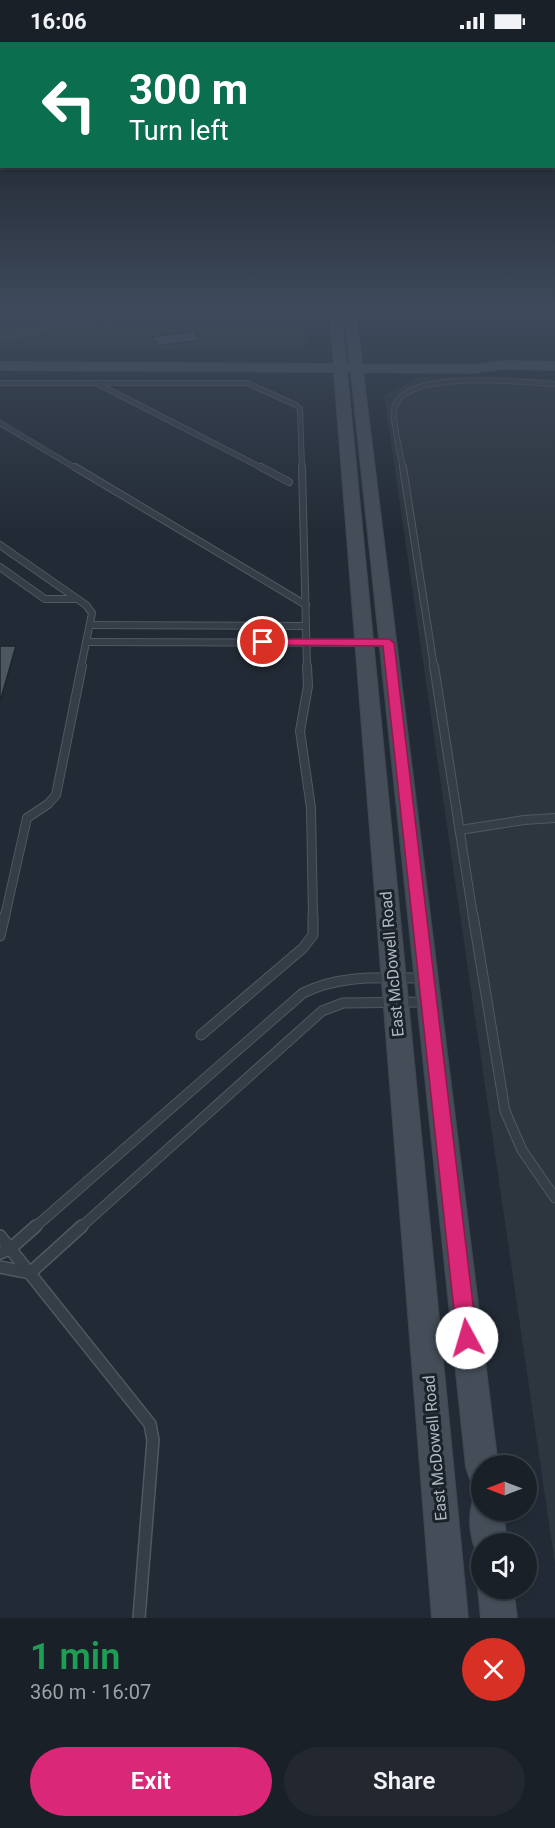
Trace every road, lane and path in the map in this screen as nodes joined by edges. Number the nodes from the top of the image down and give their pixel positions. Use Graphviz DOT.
graph roads {
  1 [pos="98,384"];
  2 [pos="248,384"];
  3 [pos="341,384"];
  4 [pos="359,384"];
  5 [pos="426,384"];
  6 [pos="497,384"];
  7 [pos="555,384"];
  8 [pos="0,423"];
  9 [pos="289,482"];
  10 [pos="0,545"];
  11 [pos="0,567"];
  12 [pos="77,599"];
  13 [pos="306,605"];
  14 [pos="90,625"];
  15 [pos="306,626"];
  16 [pos="86,642"];
  17 [pos="307,642"];
  18 [pos="364,643"];
  19 [pos="389,643"];
  20 [pos="555,818"];
  21 [pos="460,830"];
  22 [pos="0,936"];
  23 [pos="394,990"];
  24 [pos="428,990"];
  25 [pos="201,1035"];
  26 [pos="555,1198"];
  27 [pos="0,1236"];
  28 [pos="5,1251"];
  29 [pos="0,1267"];
  30 [pos="30,1273"];
  31 [pos="481,1455"];
  32 [pos="496,1599"];
  33 [pos="139,1618"];
  34 [pos="450,1618"];
  35 [pos="499,1618"];
  1 -- 9 [label="lane"];
  2 -- 13 [label="lane"];
  3 -- 18 [label="main road, East McDowell Road"];
  4 -- 19 [label="main road, East McDowell Road"];
  5 -- 21 [label="lane"];
  6 -- 7 [label="lane"];
  8 -- 13 [label="lane"];
  10 -- 12 [label="lane"];
  11 -- 12 [label="lane"];
  12 -- 14 [label="lane"];
  13 -- 15 [label="lane"];
  14 -- 15 [label="lane"];
  14 -- 16 [label="lane"];
  15 -- 17 [label="lane"];
  16 -- 17 [label="lane"];
  16 -- 22 [label="lane"];
  17 -- 18 [label="lane"];
  17 -- 25 [label="lane"];
  18 -- 19 [label="lane"];
  18 -- 23 [label="main road, East McDowell Road"];
  19 -- 24 [label="main road, East McDowell Road"];
  20 -- 21 [label="lane"];
  21 -- 26 [label="lane"];
  23 -- 24 [label="lane"];
  23 -- 24 [label="lane"];
  23 -- 28 [label="lane"];
  23 -- 30 [label="lane"];
  23 -- 34 [label="main road, East McDowell Road"];
  24 -- 31 [label="main road, East McDowell Road"];
  27 -- 28 [label="lane"];
  28 -- 30 [label="lane"];
  29 -- 30 [label="lane"];
  30 -- 33 [label="lane"];
  32 -- 35 [label="main road"];
}
